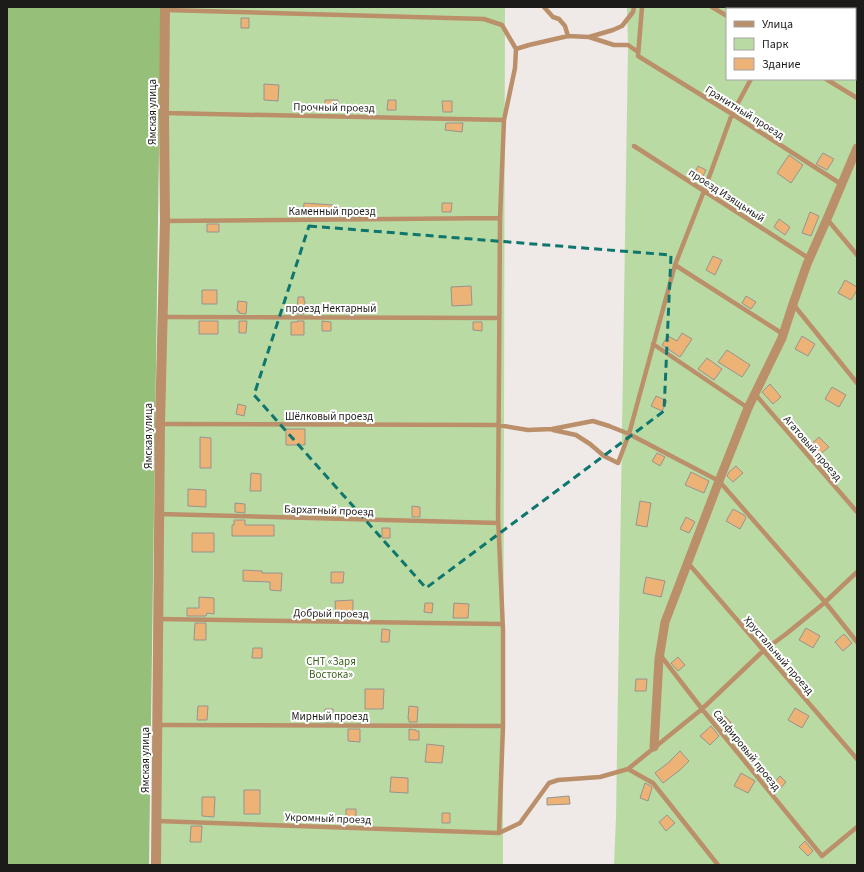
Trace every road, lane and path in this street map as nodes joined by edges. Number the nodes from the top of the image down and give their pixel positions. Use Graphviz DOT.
graph roads {
  1 [pos="544,7"];
  2 [pos="634,7"];
  3 [pos="642,7"];
  4 [pos="712,7"];
  5 [pos="165,9"];
  6 [pos="726,15"];
  7 [pos="568,36"];
  8 [pos="589,37"];
  9 [pos="516,49"];
  10 [pos="638,54"];
  11 [pos="750,80"];
  12 [pos="828,80"];
  13 [pos="857,98"];
  14 [pos="164,113"];
  15 [pos="732,114"];
  16 [pos="504,120"];
  17 [pos="634,146"];
  18 [pos="857,148"];
  19 [pos="841,184"];
  20 [pos="704,191"];
  21 [pos="500,218"];
  22 [pos="827,219"];
  23 [pos="165,221"];
  24 [pos="857,255"];
  25 [pos="810,259"];
  26 [pos="675,266"];
  27 [pos="793,304"];
  28 [pos="162,317"];
  29 [pos="499,318"];
  30 [pos="783,334"];
  31 [pos="653,344"];
  32 [pos="857,383"];
  33 [pos="755,394"];
  34 [pos="748,408"];
  35 [pos="160,424"];
  36 [pos="498,425"];
  37 [pos="552,430"];
  38 [pos="629,434"];
  39 [pos="719,481"];
  40 [pos="857,512"];
  41 [pos="160,514"];
  42 [pos="498,524"];
  43 [pos="688,563"];
  44 [pos="857,572"];
  45 [pos="825,602"];
  46 [pos="159,619"];
  47 [pos="502,624"];
  48 [pos="857,642"];
  49 [pos="763,651"];
  50 [pos="660,655"];
  51 [pos="702,709"];
  52 [pos="157,725"];
  53 [pos="503,726"];
  54 [pos="654,747"];
  55 [pos="857,759"];
  56 [pos="628,769"];
  57 [pos="156,821"];
  58 [pos="857,827"];
  59 [pos="499,833"];
  60 [pos="156,865"];
  61 [pos="718,865"];
  1 -- 7 [label="lane"];
  2 -- 8 [label="lane"];
  3 -- 10 [label="lane"];
  4 -- 6 [label="lane"];
  5 -- 9 [label="lane"];
  5 -- 14 [label="street, Ямская улица"];
  7 -- 8 [label="lane"];
  7 -- 9 [label="lane"];
  8 -- 10 [label="lane, Гранитный проезд"];
  9 -- 16 [label="lane"];
  10 -- 15 [label="lane, Гранитный проезд"];
  11 -- 15 [label="lane"];
  12 -- 13 [label="lane"];
  14 -- 16 [label="lane, Прочный проезд"];
  14 -- 23 [label="street, Ямская улица"];
  15 -- 19 [label="lane, Гранитный проезд"];
  15 -- 20 [label="lane"];
  16 -- 21 [label="lane"];
  17 -- 20 [label="lane, проезд Изящьный"];
  18 -- 19 [label="street"];
  19 -- 22 [label="street"];
  20 -- 25 [label="lane, проезд Изящьный"];
  20 -- 26 [label="lane"];
  21 -- 23 [label="lane, Каменный проезд"];
  21 -- 29 [label="lane"];
  22 -- 24 [label="lane"];
  22 -- 25 [label="street"];
  23 -- 28 [label="street, Ямская улица"];
  25 -- 27 [label="street"];
  26 -- 30 [label="lane"];
  26 -- 31 [label="lane"];
  27 -- 30 [label="street"];
  27 -- 32 [label="lane"];
  28 -- 29 [label="lane, проезд Нектарный"];
  28 -- 35 [label="street, Ямская улица"];
  29 -- 36 [label="lane"];
  30 -- 33 [label="street"];
  31 -- 34 [label="lane"];
  31 -- 38 [label="lane"];
  33 -- 34 [label="street"];
  33 -- 40 [label="lane, Агатовый проезд"];
  34 -- 39 [label="street"];
  35 -- 36 [label="lane, Шёлковый проезд"];
  35 -- 41 [label="street, Ямская улица"];
  36 -- 37 [label="lane, Шёлковый проезд"];
  36 -- 42 [label="lane"];
  37 -- 38 [label="lane"];
  37 -- 38 [label="lane"];
  38 -- 39 [label="lane"];
  39 -- 43 [label="street"];
  39 -- 45 [label="lane"];
  41 -- 42 [label="lane, Бархатный проезд"];
  41 -- 46 [label="street, Ямская улица"];
  42 -- 47 [label="lane"];
  43 -- 49 [label="lane, Хрустальный проезд"];
  43 -- 50 [label="street"];
  44 -- 45 [label="lane"];
  45 -- 48 [label="lane"];
  45 -- 49 [label="lane"];
  46 -- 47 [label="lane, Добрый проезд"];
  46 -- 52 [label="street, Ямская улица"];
  47 -- 53 [label="lane"];
  49 -- 51 [label="lane"];
  49 -- 55 [label="lane, Хрустальный проезд"];
  50 -- 51 [label="lane, Сапфировый проезд"];
  50 -- 54 [label="street"];
  51 -- 54 [label="lane"];
  51 -- 58 [label="lane, Сапфировый проезд"];
  52 -- 53 [label="lane, Мирный проезд"];
  52 -- 57 [label="street, Ямская улица"];
  53 -- 59 [label="lane"];
  54 -- 56 [label="lane"];
  56 -- 59 [label="lane"];
  56 -- 61 [label="lane"];
  57 -- 59 [label="lane, Укромный проезд"];
  57 -- 60 [label="street, Ямская улица"];
}
